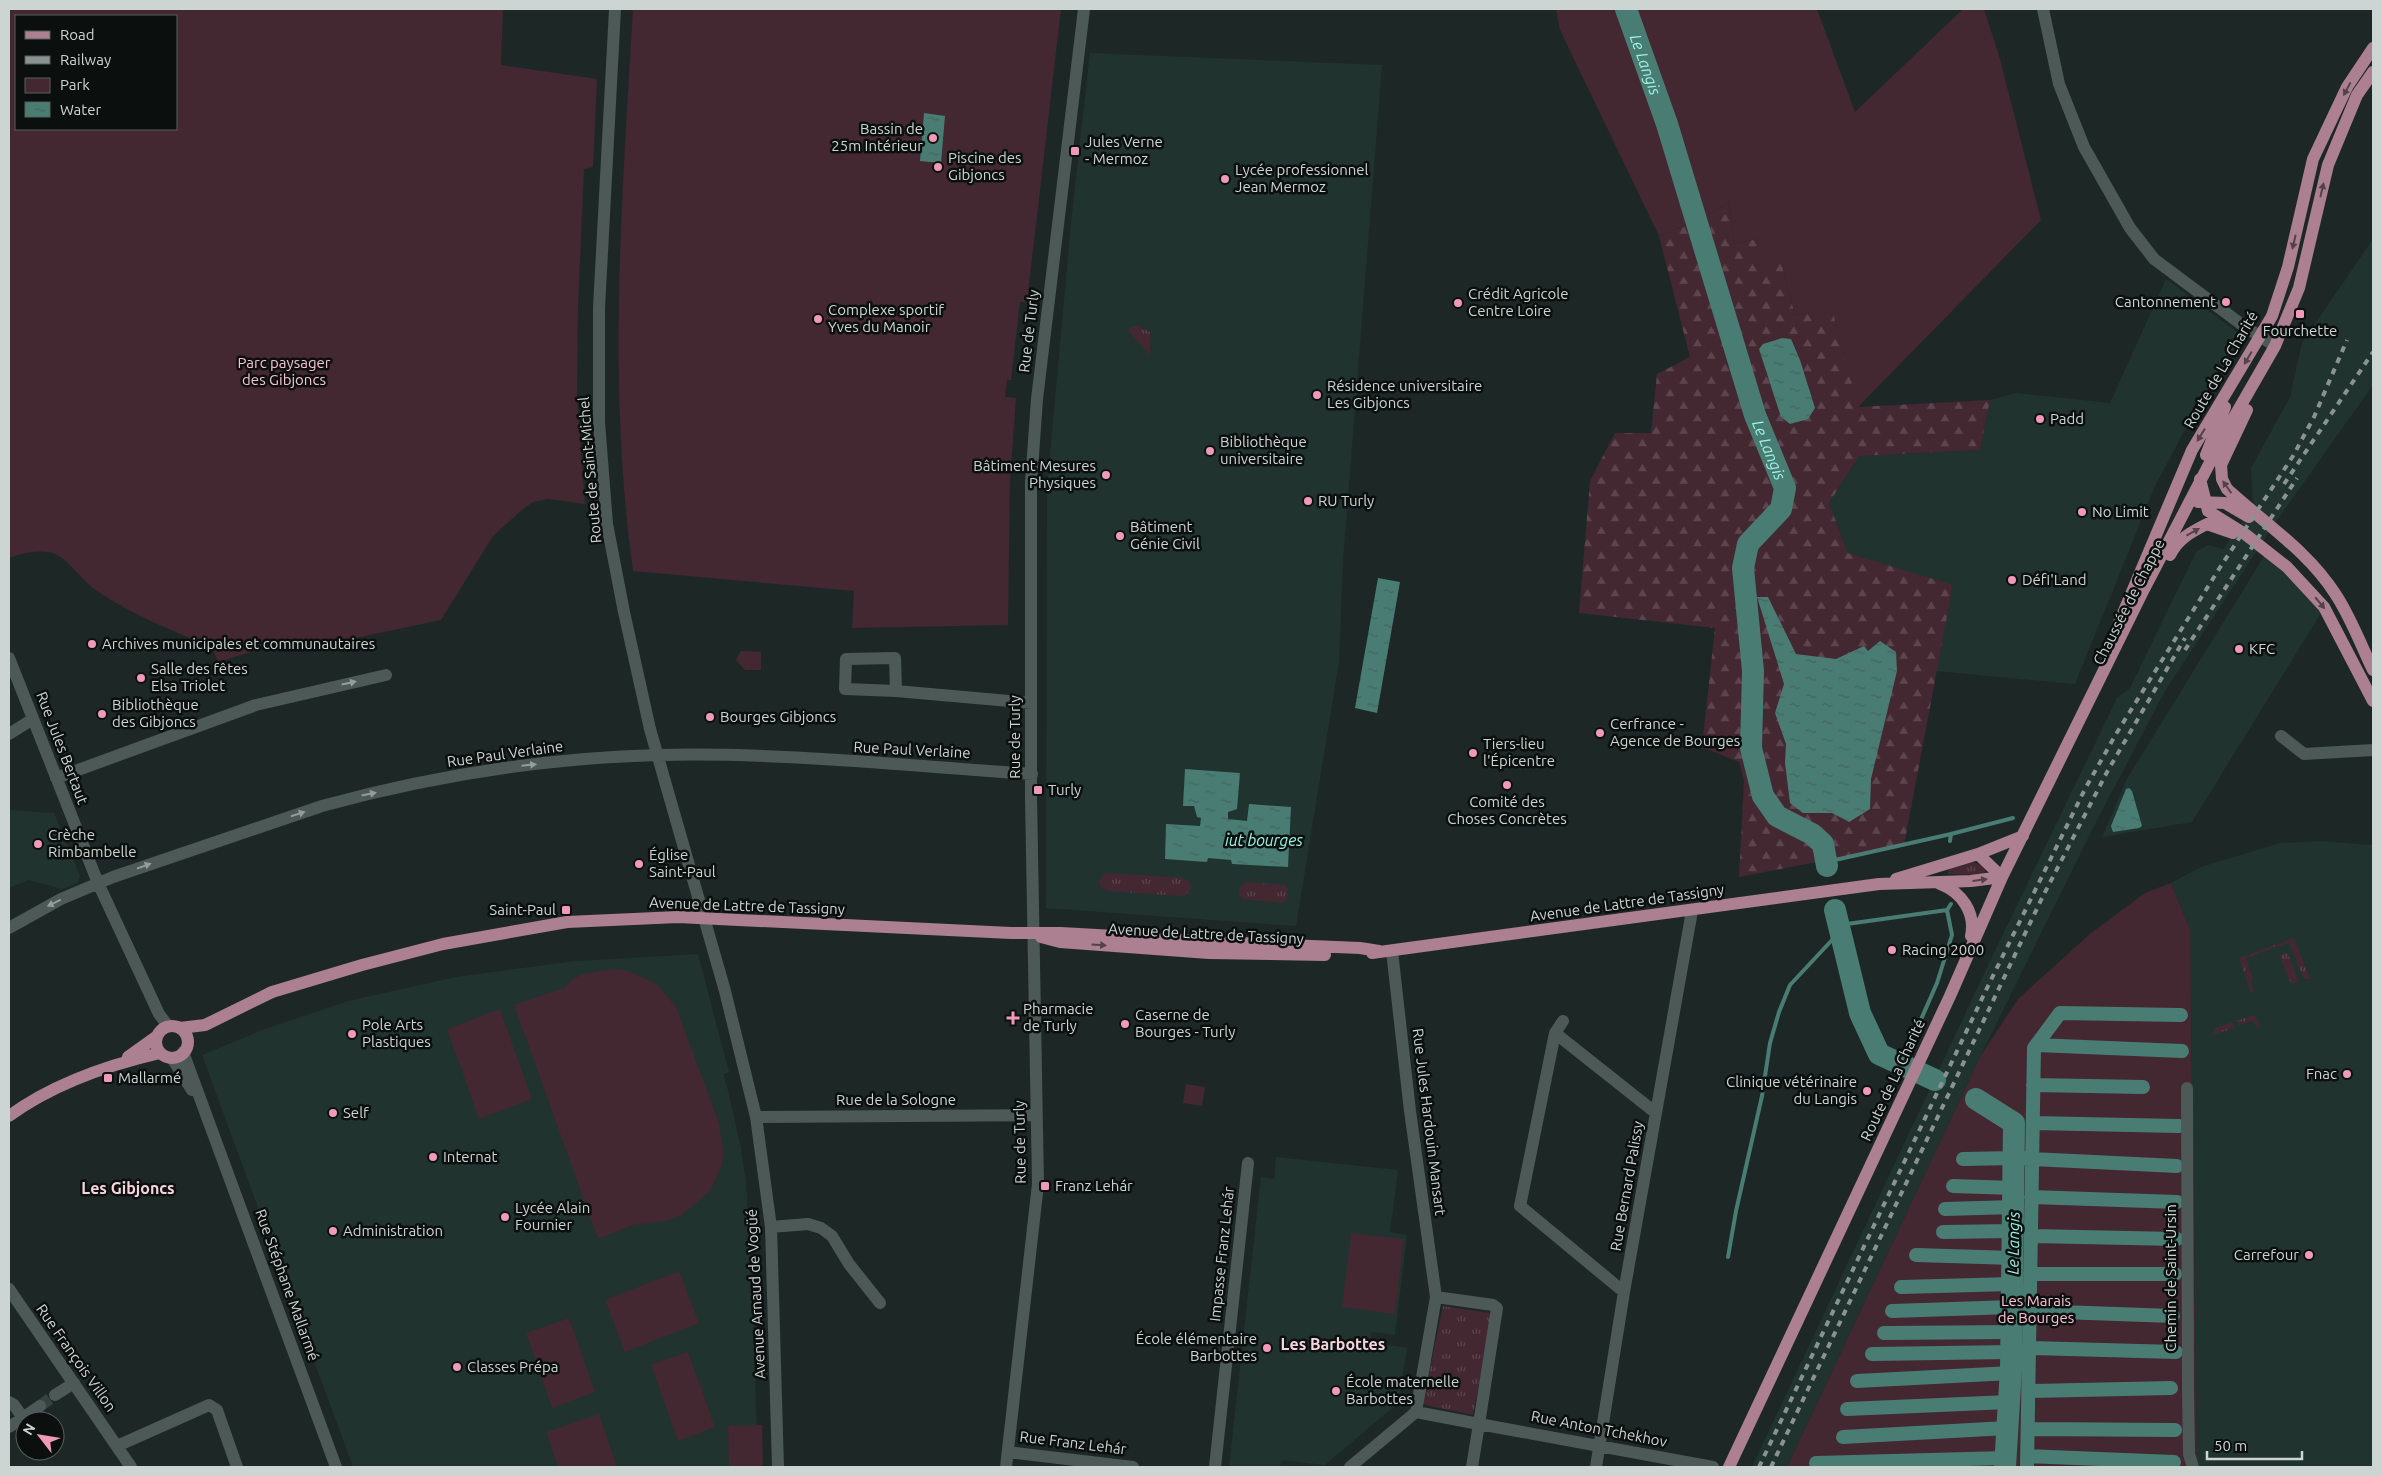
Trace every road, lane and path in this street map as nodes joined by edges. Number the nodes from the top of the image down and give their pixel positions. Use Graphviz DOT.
graph roads {
  1 [pos="615,9"];
  2 [pos="1084,9"];
  3 [pos="2043,9"];
  4 [pos="2373,48"];
  5 [pos="2373,72"];
  6 [pos="2260,338"];
  7 [pos="2275,346"];
  8 [pos="2236,379"];
  9 [pos="2200,482"];
  10 [pos="2206,502"];
  11 [pos="2190,503"];
  12 [pos="2161,522"];
  13 [pos="2287,567"];
  14 [pos="2314,568"];
  15 [pos="9,658"];
  16 [pos="2373,670"];
  17 [pos="386,675"];
  18 [pos="896,691"];
  19 [pos="2373,701"];
  20 [pos="1031,703"];
  21 [pos="2088,706"];
  22 [pos="33,718"];
  23 [pos="9,734"];
  24 [pos="2281,736"];
  25 [pos="2373,750"];
  26 [pos="657,755"];
  27 [pos="1032,774"];
  28 [pos="56,778"];
  29 [pos="2024,836"];
  30 [pos="1978,854"];
  31 [pos="2002,877"];
  32 [pos="1935,882"];
  33 [pos="98,884"];
  34 [pos="1879,884"];
  35 [pos="1692,911"];
  36 [pos="704,918"];
  37 [pos="9,928"];
  38 [pos="1034,934"];
  39 [pos="1969,949"];
  40 [pos="1385,951"];
  41 [pos="1563,1021"];
  42 [pos="205,1025"];
  43 [pos="167,1030"];
  44 [pos="1555,1033"];
  45 [pos="176,1051"];
  46 [pos="122,1062"];
  47 [pos="2187,1088"];
  48 [pos="1656,1113"];
  49 [pos="1036,1115"];
  50 [pos="9,1116"];
  51 [pos="756,1117"];
  52 [pos="1248,1164"];
  53 [pos="771,1227"];
  54 [pos="9,1289"];
  55 [pos="1624,1292"];
  56 [pos="1436,1297"];
  57 [pos="880,1303"];
  58 [pos="74,1383"];
  59 [pos="55,1395"];
  60 [pos="9,1402"];
  61 [pos="40,1406"];
  62 [pos="18,1411"];
  63 [pos="33,1411"];
  64 [pos="1416,1412"];
  65 [pos="1480,1424"];
  66 [pos="1599,1445"];
  67 [pos="117,1446"];
  68 [pos="1008,1452"];
  69 [pos="131,1467"];
  70 [pos="237,1467"];
  71 [pos="336,1467"];
  72 [pos="778,1467"];
  73 [pos="1006,1467"];
  74 [pos="1132,1467"];
  75 [pos="1215,1467"];
  76 [pos="1350,1467"];
  77 [pos="1472,1467"];
  78 [pos="1596,1467"];
  79 [pos="1713,1467"];
  80 [pos="1729,1467"];
  81 [pos="2192,1467"];
  1 -- 26 [label="street, Route de Saint-Michel"];
  2 -- 20 [label="street, Rue de Turly"];
  3 -- 6 [label="street"];
  4 -- 6 [label="main road, Route de La Charité, one-way"];
  7 -- 5 [label="main road, Route de La Charité, one-way"];
  6 -- 7 [label="street"];
  6 -- 8 [label="main road, Route de La Charité, one-way"];
  7 -- 9 [label="main road, Route de La Charité"];
  14 -- 7 [label="main road, Chaussée de Chappe, one-way"];
  8 -- 9 [label="main road, Chaussée de Chappe"];
  8 -- 12 [label="main road, Route de La Charité, one-way"];
  9 -- 10 [label="main road, Chaussée de Chappe"];
  9 -- 11 [label="main road, Route de La Charité"];
  10 -- 11 [label="main road, Chaussée de Chappe"];
  10 -- 13 [label="main road, Chaussée de Chappe"];
  10 -- 14 [label="main road, Chaussée de Chappe"];
  11 -- 12 [label="main road, Chaussée de Chappe"];
  11 -- 21 [label="main road, Route de La Charité"];
  12 -- 21 [label="main road, Route de La Charité"];
  13 -- 19 [label="main road, Chaussée de Chappe, one-way"];
  21 -- 13 [label="main road, Chaussée de Chappe, one-way"];
  14 -- 16 [label="main road, Chaussée de Chappe"];
  15 -- 22 [label="street, Rue Jules Bertaut"];
  28 -- 17 [label="street, one-way"];
  18 -- 18 [label="street"];
  18 -- 20 [label="street"];
  20 -- 27 [label="street, Rue de Turly"];
  21 -- 29 [label="main road, Route de La Charité"];
  22 -- 23 [label="street"];
  22 -- 28 [label="street, Rue Jules Bertaut"];
  24 -- 25 [label="street"];
  26 -- 27 [label="street, Rue Paul Verlaine"];
  33 -- 26 [label="street, Rue Paul Verlaine, one-way"];
  26 -- 36 [label="street, Route de Saint-Michel"];
  27 -- 38 [label="street, Rue de Turly"];
  28 -- 33 [label="street, Rue Jules Bertaut"];
  29 -- 30 [label="main road, Avenue de Lattre de Tassigny"];
  29 -- 31 [label="main road, Route de La Charité"];
  30 -- 31 [label="main road"];
  30 -- 34 [label="main road, Avenue de Lattre de Tassigny"];
  32 -- 31 [label="main road, Avenue de Lattre de Tassigny, one-way"];
  31 -- 39 [label="main road, Route de La Charité"];
  32 -- 34 [label="main road, Avenue de Lattre de Tassigny"];
  32 -- 39 [label="main road"];
  33 -- 37 [label="street, Rue Paul Verlaine, one-way"];
  33 -- 43 [label="street, Rue Jules Bertaut"];
  34 -- 35 [label="main road, Avenue de Lattre de Tassigny"];
  35 -- 40 [label="main road, Avenue de Lattre de Tassigny"];
  35 -- 48 [label="street, Rue Bernard Palissy"];
  36 -- 38 [label="main road, Avenue de Lattre de Tassigny"];
  36 -- 42 [label="main road, Avenue de Lattre de Tassigny"];
  36 -- 51 [label="street, Avenue Arnaud de Vogüé"];
  38 -- 40 [label="main road, Avenue de Lattre de Tassigny"];
  38 -- 49 [label="street, Rue de Turly"];
  39 -- 80 [label="main road, Route de La Charité"];
  40 -- 56 [label="street, Rue Jules Hardouin Mansart"];
  41 -- 44 [label="street"];
  42 -- 43 [label="main road, Avenue de Lattre de Tassigny"];
  42 -- 45 [label="main road, Avenue de Lattre de Tassigny"];
  43 -- 45 [label="main road"];
  43 -- 45 [label="main road"];
  43 -- 46 [label="main road, Avenue de Lattre de Tassigny"];
  44 -- 48 [label="street"];
  44 -- 55 [label="street"];
  45 -- 46 [label="main road, Avenue de Lattre de Tassigny"];
  45 -- 71 [label="street, Rue Stéphane Mallarmé"];
  46 -- 50 [label="main road, Avenue de Lattre de Tassigny"];
  47 -- 81 [label="street, Chemin de Saint-Ursin"];
  48 -- 55 [label="street, Rue Bernard Palissy"];
  49 -- 51 [label="street, Rue de la Sologne"];
  49 -- 68 [label="street, Rue de Turly"];
  51 -- 53 [label="street, Avenue Arnaud de Vogüé"];
  52 -- 75 [label="street, Impasse Franz Lehár"];
  53 -- 57 [label="street"];
  53 -- 72 [label="street, Avenue Arnaud de Vogüé"];
  54 -- 58 [label="street, Rue François Villon"];
  55 -- 66 [label="street, Rue Bernard Palissy"];
  56 -- 64 [label="street, Rue Jules Hardouin Mansart"];
  56 -- 65 [label="street"];
  58 -- 59 [label="street"];
  58 -- 67 [label="street, Rue François Villon"];
  60 -- 62 [label="street"];
  61 -- 63 [label="street"];
  64 -- 65 [label="street, Rue Anton Tchekhov"];
  64 -- 76 [label="street"];
  65 -- 66 [label="street, Rue Anton Tchekhov"];
  65 -- 77 [label="street"];
  66 -- 78 [label="street, Rue Bernard Palissy"];
  66 -- 79 [label="street, Rue Anton Tchekhov"];
  67 -- 69 [label="street, Rue François Villon"];
  67 -- 70 [label="street"];
  68 -- 73 [label="street, Rue de Turly"];
  68 -- 74 [label="street, Rue Franz Lehár"];
}
